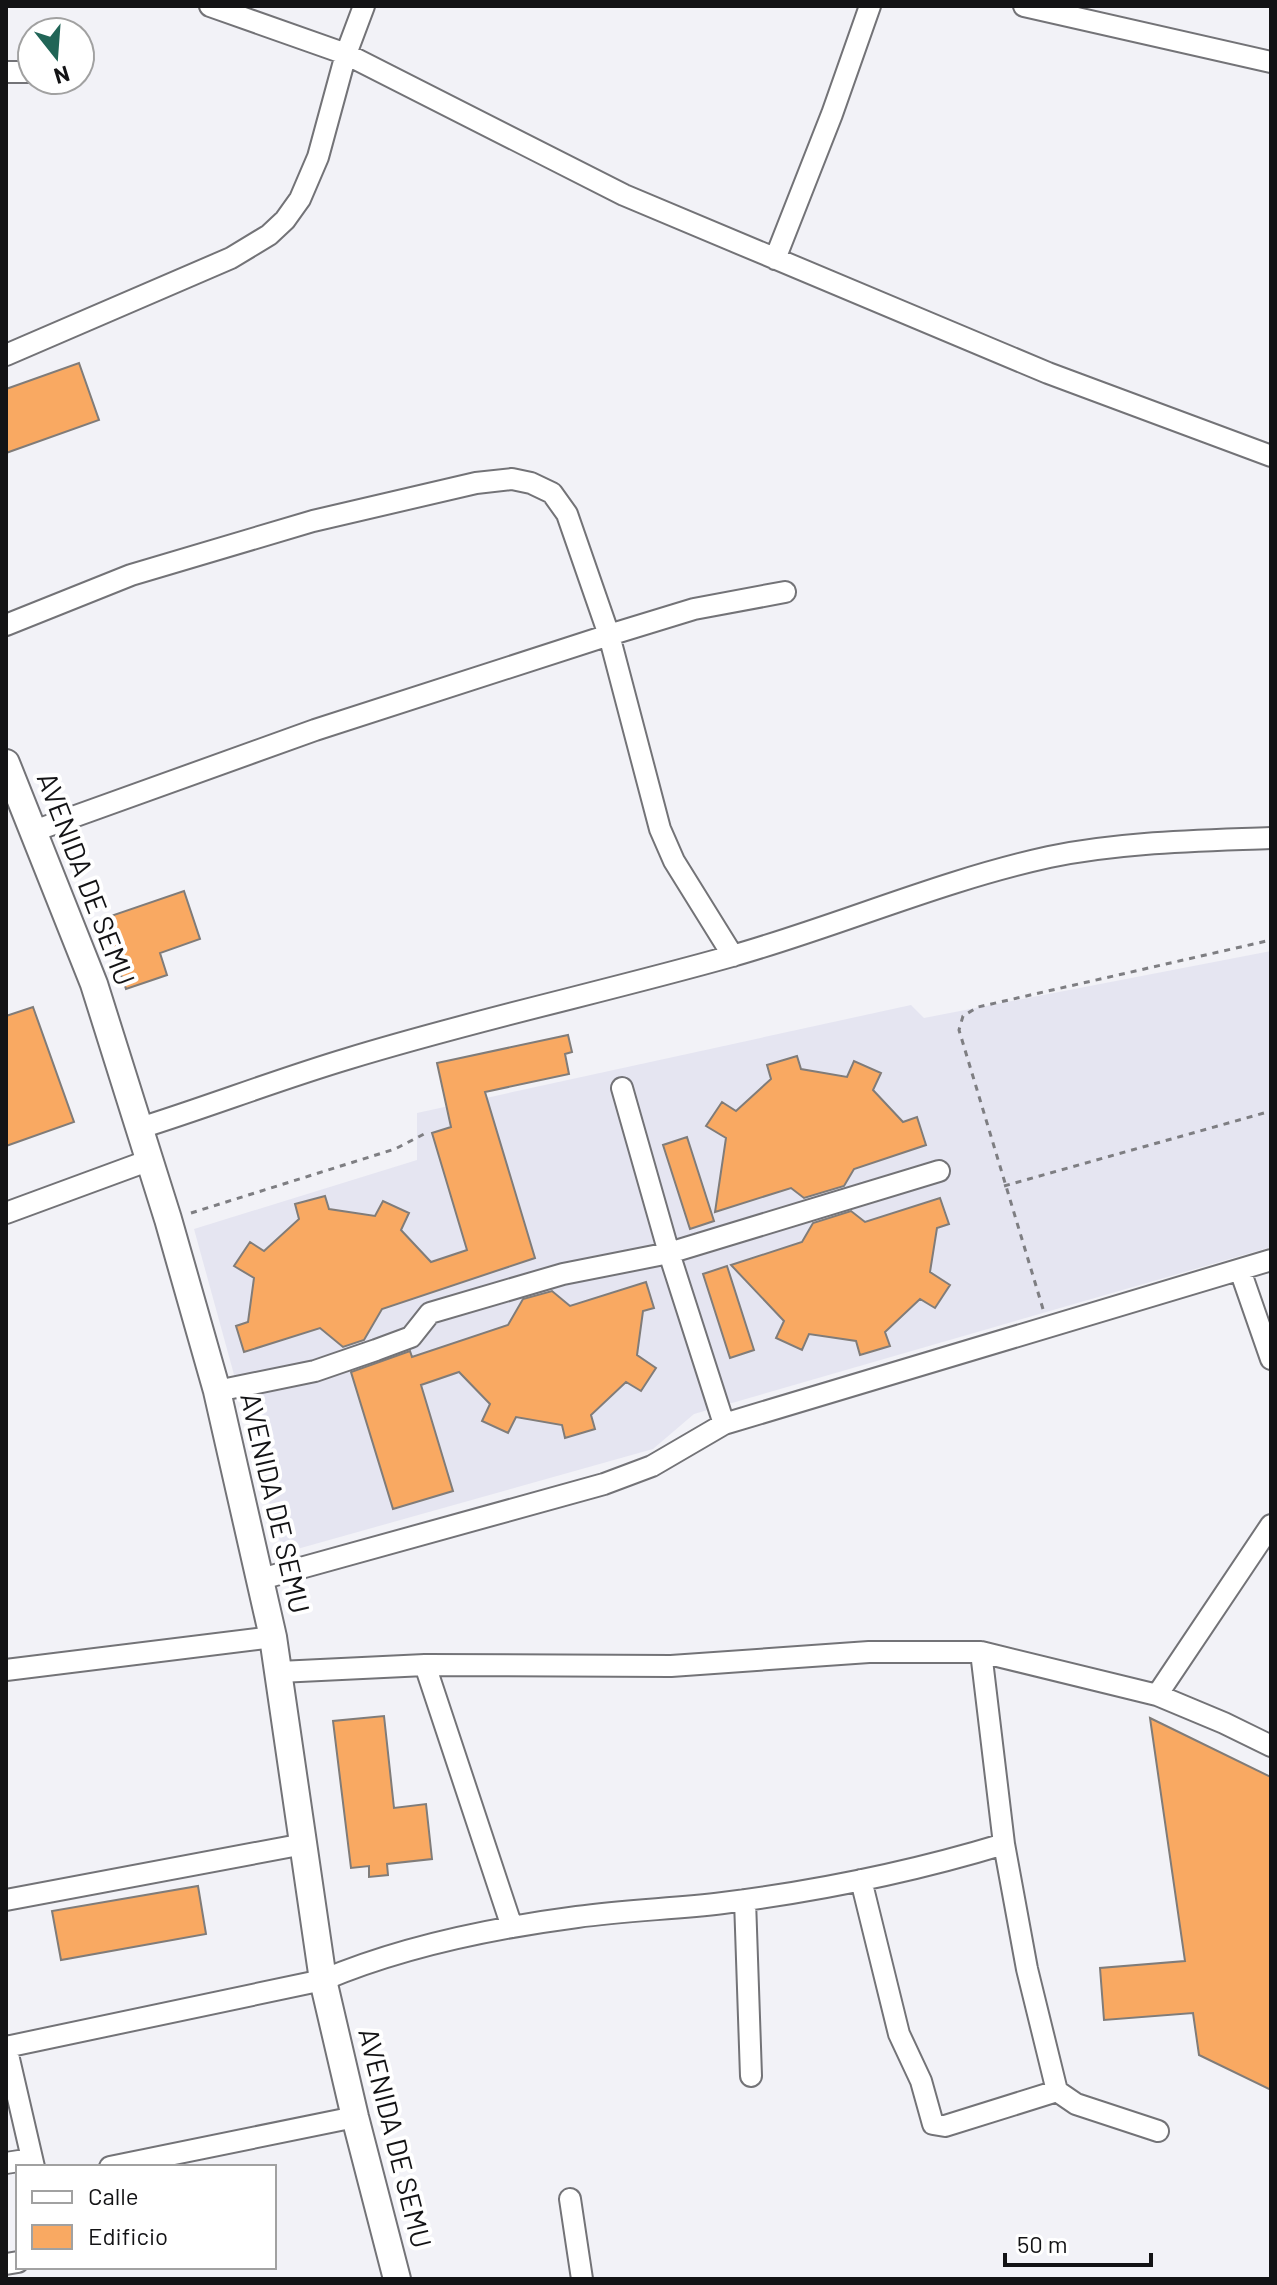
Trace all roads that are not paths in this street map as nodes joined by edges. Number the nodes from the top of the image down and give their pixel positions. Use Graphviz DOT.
graph roads {
  1 [pos="210,6"];
  2 [pos="364,6"];
  3 [pos="870,6"];
  4 [pos="1024,6"];
  5 [pos="346,54"];
  6 [pos="1271,62"];
  7 [pos="775,259"];
  8 [pos="6,355"];
  9 [pos="1271,456"];
  10 [pos="785,592"];
  11 [pos="6,625"];
  12 [pos="609,635"];
  13 [pos="6,763"];
  14 [pos="34,831"];
  15 [pos="1271,838"];
  16 [pos="733,956"];
  17 [pos="622,1088"];
  18 [pos="140,1128"];
  19 [pos="150,1160"];
  20 [pos="939,1171"];
  21 [pos="6,1213"];
  22 [pos="669,1253"];
  23 [pos="1271,1260"];
  24 [pos="1240,1270"];
  25 [pos="1271,1359"];
  26 [pos="217,1391"];
  27 [pos="724,1424"];
  28 [pos="1271,1525"];
  29 [pos="261,1579"];
  30 [pos="273,1637"];
  31 [pos="981,1652"];
  32 [pos="425,1665"];
  33 [pos="6,1670"];
  34 [pos="279,1672"];
  35 [pos="1157,1695"];
  36 [pos="1271,1746"];
  37 [pos="304,1844"];
  38 [pos="1004,1844"];
  39 [pos="861,1880"];
  40 [pos="6,1900"];
  41 [pos="745,1900"];
  42 [pos="512,1927"];
  43 [pos="323,1980"];
  44 [pos="6,2047"];
  45 [pos="751,2076"];
  46 [pos="1057,2091"];
  47 [pos="355,2117"];
  48 [pos="1158,2131"];
  49 [pos="6,2163"];
  50 [pos="33,2163"];
  51 [pos="120,2165"];
  52 [pos="570,2199"];
  53 [pos="397,2279"];
  54 [pos="582,2279"];
  1 -- 5 [label="street"];
  2 -- 5 [label="street"];
  3 -- 7 [label="street"];
  4 -- 6 [label="street"];
  5 -- 7 [label="street"];
  5 -- 8 [label="street"];
  7 -- 9 [label="street"];
  10 -- 12 [label="street"];
  11 -- 12 [label="street"];
  12 -- 14 [label="street"];
  12 -- 16 [label="street"];
  13 -- 14 [label="main road, AVENIDA DE SEMU"];
  14 -- 18 [label="main road, AVENIDA DE SEMU"];
  15 -- 16 [label="street"];
  16 -- 18 [label="street"];
  17 -- 22 [label="street"];
  18 -- 19 [label="main road, AVENIDA DE SEMU"];
  19 -- 21 [label="street"];
  19 -- 26 [label="main road, AVENIDA DE SEMU"];
  20 -- 22 [label="street"];
  22 -- 26 [label="street"];
  22 -- 27 [label="street"];
  23 -- 24 [label="street"];
  24 -- 25 [label="street"];
  24 -- 27 [label="street"];
  26 -- 29 [label="main road, AVENIDA DE SEMU"];
  27 -- 29 [label="street"];
  28 -- 35 [label="street"];
  29 -- 30 [label="main road, AVENIDA DE SEMU"];
  30 -- 33 [label="street"];
  30 -- 34 [label="main road, AVENIDA DE SEMU"];
  31 -- 32 [label="street"];
  31 -- 35 [label="street"];
  31 -- 38 [label="street"];
  32 -- 34 [label="street"];
  32 -- 42 [label="street"];
  34 -- 37 [label="main road, AVENIDA DE SEMU"];
  35 -- 36 [label="street"];
  37 -- 40 [label="street"];
  37 -- 43 [label="main road, AVENIDA DE SEMU"];
  38 -- 39 [label="street"];
  38 -- 46 [label="street"];
  39 -- 41 [label="street"];
  39 -- 46 [label="street"];
  41 -- 42 [label="street"];
  41 -- 45 [label="street"];
  42 -- 43 [label="street"];
  43 -- 44 [label="street"];
  43 -- 47 [label="main road, AVENIDA DE SEMU"];
  44 -- 50 [label="street"];
  46 -- 48 [label="street"];
  47 -- 51 [label="street"];
  47 -- 53 [label="main road, AVENIDA DE SEMU"];
  49 -- 50 [label="street"];
  52 -- 54 [label="street"];
}
